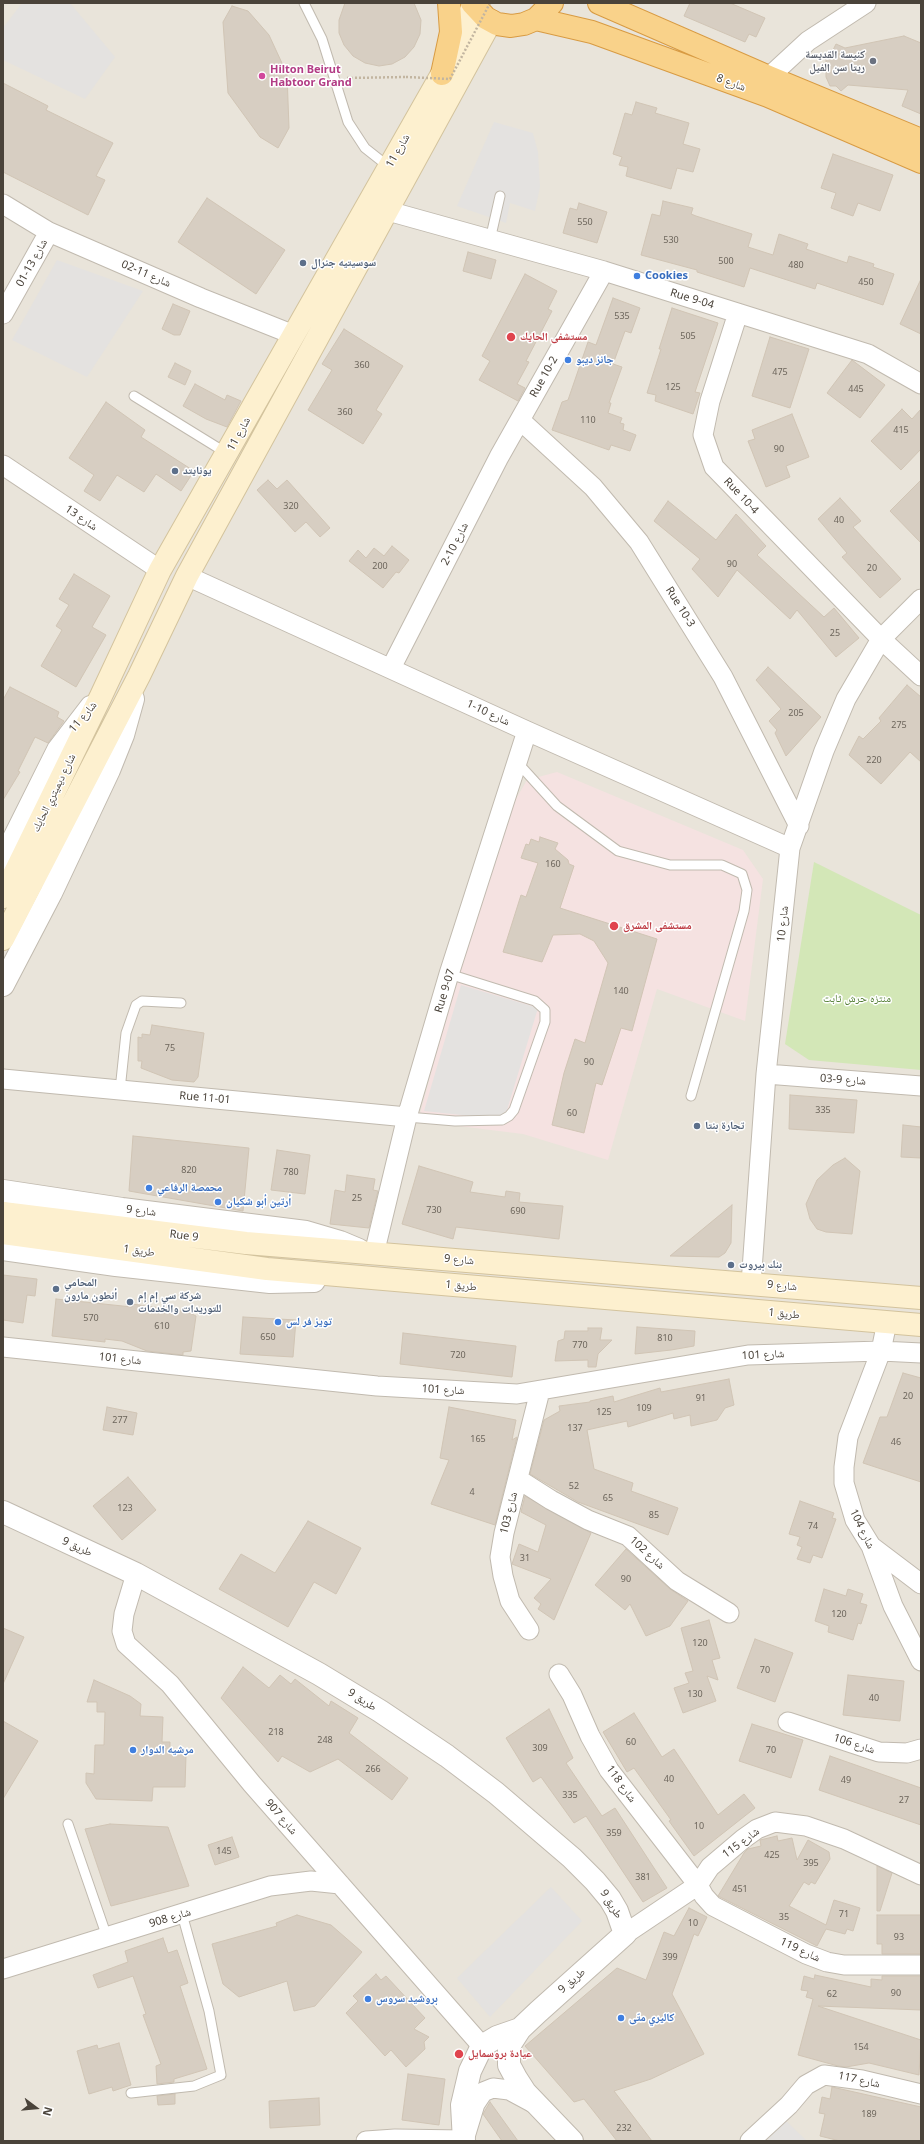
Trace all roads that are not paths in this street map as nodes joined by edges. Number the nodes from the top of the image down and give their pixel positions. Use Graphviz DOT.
graph roads {
  1 [pos="304,3"];
  2 [pos="449,3"];
  3 [pos="552,3"];
  4 [pos="599,3"];
  5 [pos="866,3"];
  6 [pos="481,8"];
  7 [pos="536,19"];
  8 [pos="442,74"];
  9 [pos="769,77"];
  10 [pos="921,140"];
  11 [pos="921,162"];
  12 [pos="389,166"];
  13 [pos="500,196"];
  14 [pos="3,204"];
  15 [pos="388,211"];
  16 [pos="49,232"];
  17 [pos="490,240"];
  18 [pos="604,271"];
  19 [pos="738,313"];
  20 [pos="3,314"];
  21 [pos="294,335"];
  22 [pos="921,384"];
  23 [pos="134,396"];
  24 [pos="520,420"];
  25 [pos="228,454"];
  26 [pos="3,465"];
  27 [pos="160,570"];
  28 [pos="187,576"];
  29 [pos="921,599"];
  30 [pos="881,639"];
  31 [pos="391,668"];
  32 [pos="139,676"];
  33 [pos="921,676"];
  34 [pos="101,696"];
  35 [pos="527,731"];
  36 [pos="517,762"];
  37 [pos="799,826"];
  38 [pos="790,848"];
  39 [pos="4,857"];
  40 [pos="11,896"];
  41 [pos="3,939"];
  42 [pos="449,974"];
  43 [pos="3,985"];
  44 [pos="181,1003"];
  45 [pos="766,1074"];
  46 [pos="3,1079"];
  47 [pos="921,1086"];
  48 [pos="120,1090"];
  49 [pos="691,1096"];
  50 [pos="407,1117"];
  51 [pos="3,1191"];
  52 [pos="3,1214"];
  53 [pos="3,1233"];
  54 [pos="3,1249"];
  55 [pos="370,1253"];
  56 [pos="363,1278"];
  57 [pos="751,1284"];
  58 [pos="921,1298"];
  59 [pos="887,1322"];
  60 [pos="921,1325"];
  61 [pos="3,1348"];
  62 [pos="881,1352"];
  63 [pos="921,1353"];
  64 [pos="540,1391"];
  65 [pos="518,1479"];
  66 [pos="3,1501"];
  67 [pos="3,1512"];
  68 [pos="47,1532"];
  69 [pos="871,1546"];
  70 [pos="136,1574"];
  71 [pos="921,1584"];
  72 [pos="729,1613"];
  73 [pos="529,1630"];
  74 [pos="921,1661"];
  75 [pos="559,1674"];
  76 [pos="788,1722"];
  77 [pos="921,1749"];
  78 [pos="68,1824"];
  79 [pos="921,1875"];
  80 [pos="340,1884"];
  81 [pos="698,1885"];
  82 [pos="182,1914"];
  83 [pos="625,1934"];
  84 [pos="107,1937"];
  85 [pos="921,1965"];
  86 [pos="3,1969"];
  87 [pos="520,2029"];
  88 [pos="482,2046"];
  89 [pos="131,2093"];
  90 [pos="921,2094"];
  91 [pos="543,2108"];
  92 [pos="366,2141"];
  93 [pos="464,2141"];
  94 [pos="572,2141"];
  95 [pos="750,2141"];
  1 -- 12 [label="lane"];
  2 -- 8 [label="highway"];
  3 -- 7 [label="highway"];
  4 -- 9 [label="highway, شارع 8"];
  5 -- 9 [label="street"];
  6 -- 7 [label="highway"];
  6 -- 8 [label="main road, شارع 11"];
  6 -- 15 [label="main road, شارع 11"];
  7 -- 11 [label="highway, شارع 8"];
  8 -- 12 [label="main road, شارع 11"];
  9 -- 10 [label="highway, شارع 8"];
  12 -- 21 [label="main road, شارع 11"];
  13 -- 17 [label="lane"];
  14 -- 16 [label="street, شارع 11-02"];
  15 -- 17 [label="street, Rue 9-04"];
  15 -- 28 [label="main road, شارع 11"];
  16 -- 20 [label="street, شارع 13-01"];
  16 -- 21 [label="street, شارع 11-02"];
  17 -- 18 [label="street, Rue 9-04"];
  18 -- 19 [label="street, Rue 9-04"];
  18 -- 24 [label="street, Rue 10-2"];
  19 -- 22 [label="street, Rue 9-04"];
  19 -- 30 [label="street, Rue 10-4"];
  21 -- 25 [label="main road, شارع 11"];
  23 -- 25 [label="lane"];
  24 -- 31 [label="street, شارع 10-2"];
  24 -- 37 [label="street, Rue 10-3"];
  25 -- 27 [label="main road, شارع 11"];
  26 -- 27 [label="street, شارع 13"];
  27 -- 34 [label="main road, شارع 11"];
  28 -- 31 [label="street, شارع 10-1"];
  28 -- 32 [label="main road, شارع 11"];
  29 -- 30 [label="street, شارع 10"];
  30 -- 33 [label="street, Rue 10-4"];
  30 -- 37 [label="street, شارع 10"];
  31 -- 35 [label="street, شارع 10-1"];
  32 -- 40 [label="main road, شارع 11"];
  32 -- 43 [label="street, شارع 11"];
  34 -- 39 [label="street, شارع 11"];
  34 -- 40 [label="main road, شارع ديميتري الحايك"];
  35 -- 36 [label="street, Rue 9-07"];
  35 -- 38 [label="street, شارع 10-1"];
  36 -- 42 [label="street, Rue 9-07"];
  36 -- 49 [label="lane"];
  37 -- 38 [label="street, شارع 10"];
  38 -- 45 [label="street, شارع 10"];
  40 -- 41 [label="main road"];
  42 -- 50 [label="street, Rue 9-07"];
  42 -- 50 [label="lane"];
  44 -- 48 [label="lane"];
  45 -- 47 [label="street, شارع 9-03"];
  45 -- 57 [label="street, شارع 10"];
  46 -- 48 [label="street, Rue 11-01"];
  48 -- 50 [label="street, Rue 11-01"];
  50 -- 55 [label="street, Rue 9-07"];
  51 -- 55 [label="street, شارع 9"];
  52 -- 55 [label="main road, Rue 9"];
  53 -- 56 [label="main road, طريق 1"];
  54 -- 56 [label="street"];
  55 -- 57 [label="main road, شارع 9"];
  56 -- 59 [label="main road, طريق 1"];
  57 -- 58 [label="main road, شارع 9"];
  59 -- 60 [label="main road, طريق 1"];
  59 -- 62 [label="street, شارع 104"];
  61 -- 64 [label="street, شارع 101"];
  62 -- 63 [label="street, شارع 101"];
  62 -- 64 [label="street, شارع 101"];
  62 -- 69 [label="street, شارع 104"];
  64 -- 65 [label="street, شارع 103"];
  65 -- 72 [label="street, شارع 102"];
  65 -- 73 [label="street, شارع 103"];
  66 -- 68 [label="street, طريق 9"];
  67 -- 68 [label="street, طريق 9"];
  68 -- 70 [label="street, طريق 9"];
  69 -- 71 [label="street"];
  69 -- 74 [label="street, شارع 104"];
  70 -- 80 [label="street, شارع 907"];
  70 -- 83 [label="street, طريق 9"];
  75 -- 81 [label="street, شارع 118"];
  76 -- 77 [label="street, شارع 106"];
  78 -- 84 [label="lane"];
  79 -- 81 [label="street, شارع 115"];
  80 -- 82 [label="street, شارع 908"];
  80 -- 88 [label="street, شارع 907"];
  81 -- 83 [label="street, شارع 115"];
  81 -- 85 [label="street, شارع 119"];
  82 -- 84 [label="street, شارع 908"];
  82 -- 89 [label="lane"];
  83 -- 87 [label="street, 9 طريق"];
  84 -- 86 [label="street, شارع 908"];
  87 -- 88 [label="street, 9 طريق"];
  87 -- 91 [label="street, 9 طريق"];
  88 -- 93 [label="street"];
  90 -- 95 [label="street, شارع 117"];
  91 -- 93 [label="street"];
  91 -- 94 [label="street, 9 طريق"];
  92 -- 93 [label="street"];
}
